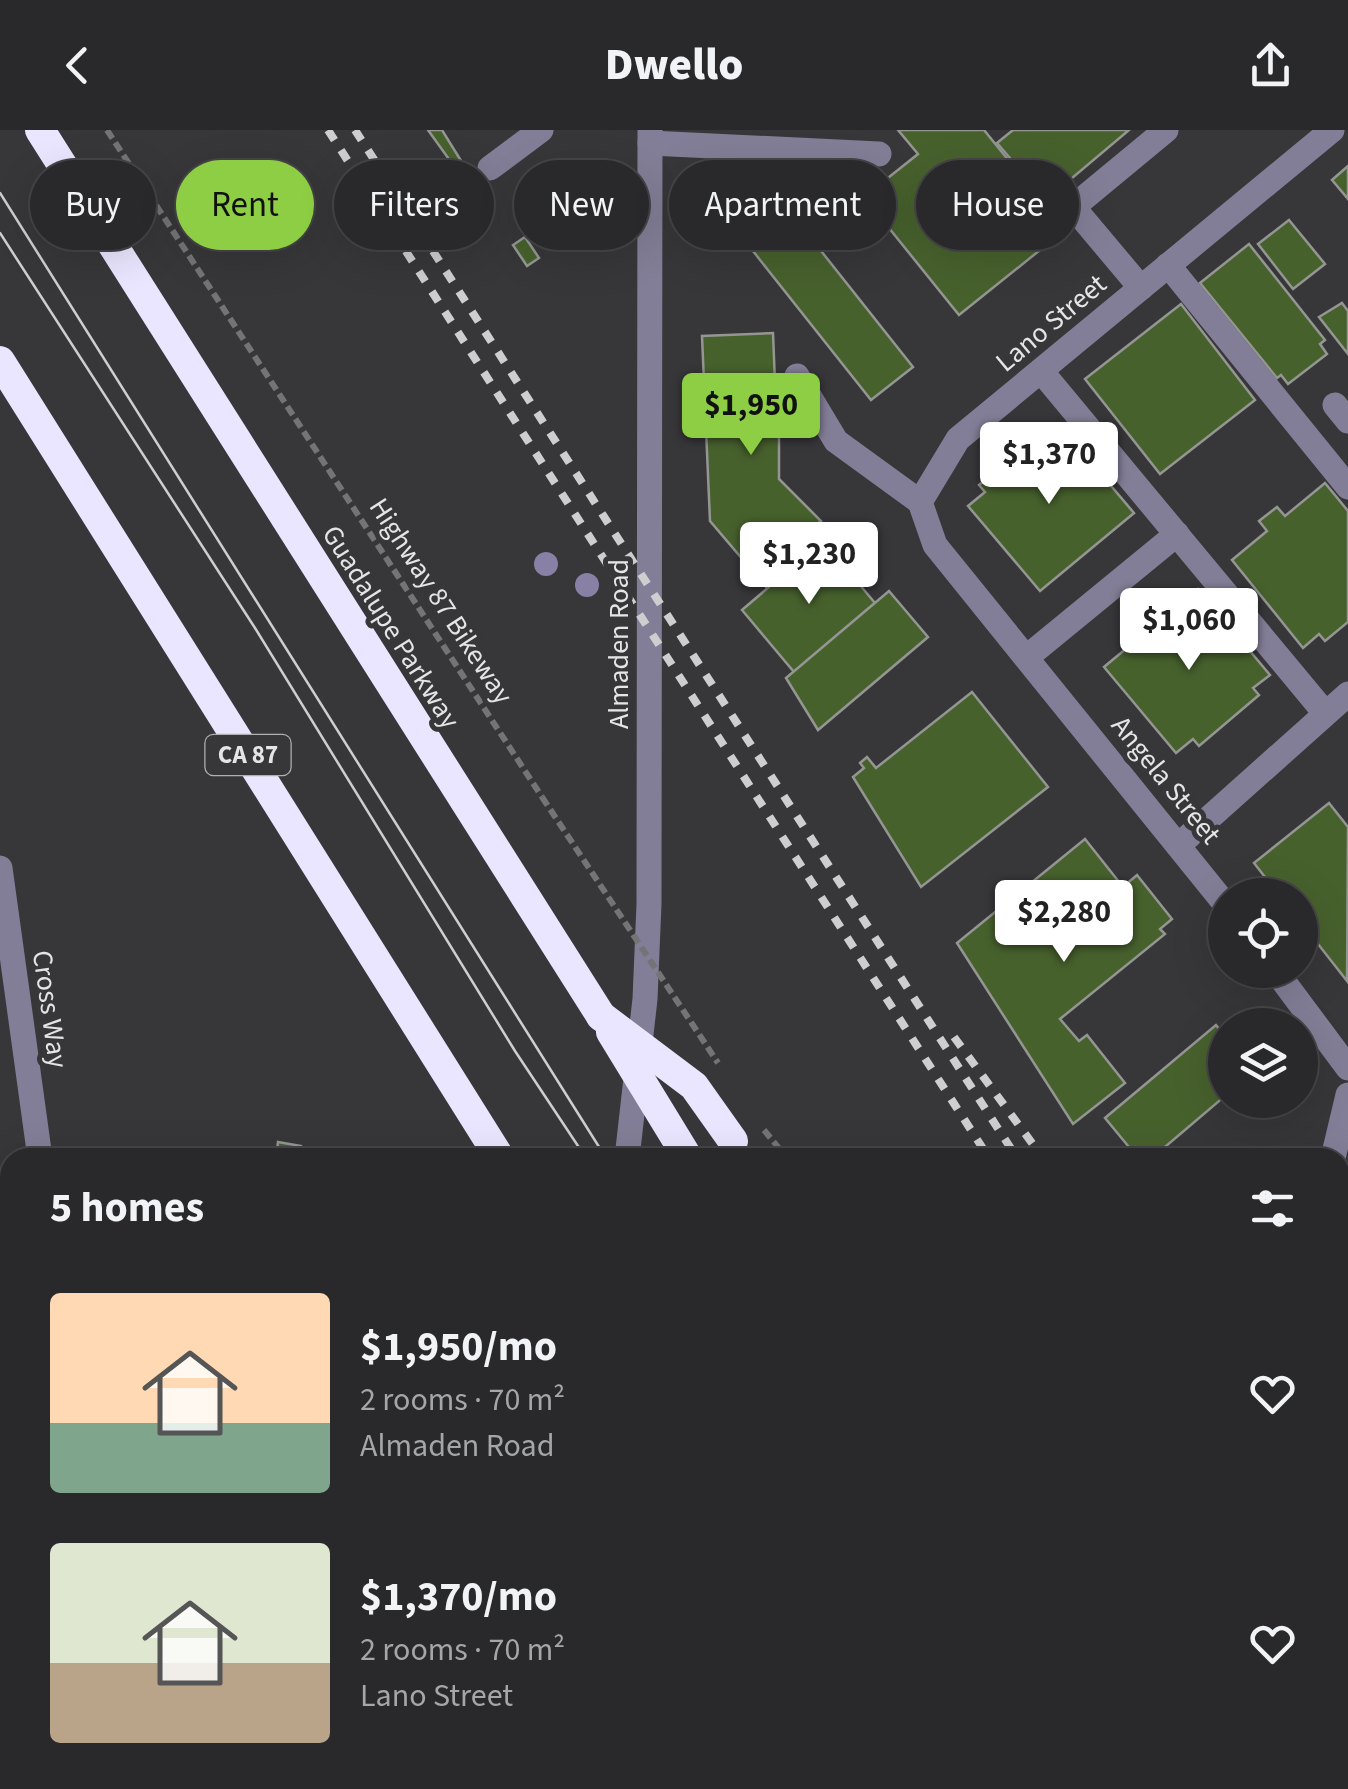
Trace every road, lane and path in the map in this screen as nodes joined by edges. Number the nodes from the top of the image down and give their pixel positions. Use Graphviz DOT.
graph roads {
  1 [pos="40,130"];
  2 [pos="107,130"];
  3 [pos="541,130"];
  4 [pos="1166,130"];
  5 [pos="1332,130"];
  6 [pos="650,136"];
  7 [pos="879,154"];
  8 [pos="494,165"];
  9 [pos="1168,265"];
  10 [pos="1141,288"];
  11 [pos="0,361"];
  12 [pos="1041,371"];
  13 [pos="797,376"];
  14 [pos="1348,487"];
  15 [pos="920,502"];
  16 [pos="1177,534"];
  17 [pos="1027,657"];
  18 [pos="1348,694"];
  19 [pos="1326,714"];
  20 [pos="1180,844"];
  21 [pos="0,868"];
  22 [pos="1208,881"];
  23 [pos="1288,988"];
  24 [pos="600,1016"];
  25 [pos="1348,1068"];
  26 [pos="729,1080"];
  27 [pos="1348,1095"];
  28 [pos="39,1148"];
  29 [pos="494,1148"];
  30 [pos="628,1148"];
  31 [pos="682,1148"];
  32 [pos="739,1148"];
  33 [pos="1335,1148"];
  1 -- 24 [label="highway, Guadalupe Parkway"];
  2 -- 26 [label="path, Highway 87 Bikeway, bridge"];
  3 -- 8 [label="street"];
  4 -- 10 [label="street"];
  5 -- 9 [label="street, Lano Street"];
  6 -- 7 [label="street"];
  6 -- 30 [label="street, Almaden Road"];
  9 -- 10 [label="street, Lano Street"];
  9 -- 14 [label="street"];
  10 -- 12 [label="street, Lano Street"];
  11 -- 29 [label="highway, CA 87"];
  12 -- 15 [label="street, Lano Street"];
  12 -- 16 [label="street"];
  13 -- 15 [label="street"];
  15 -- 17 [label="street, Angela Street"];
  16 -- 17 [label="street"];
  16 -- 19 [label="street"];
  17 -- 20 [label="street, Angela Street"];
  18 -- 19 [label="street"];
  19 -- 20 [label="street"];
  20 -- 22 [label="street, Angela Street"];
  21 -- 28 [label="street, Cross Way"];
  23 -- 25 [label="street"];
  24 -- 31 [label="highway, Guadalupe Parkway, bridge"];
  24 -- 32 [label="highway, bridge"];
  27 -- 33 [label="street"];
}
